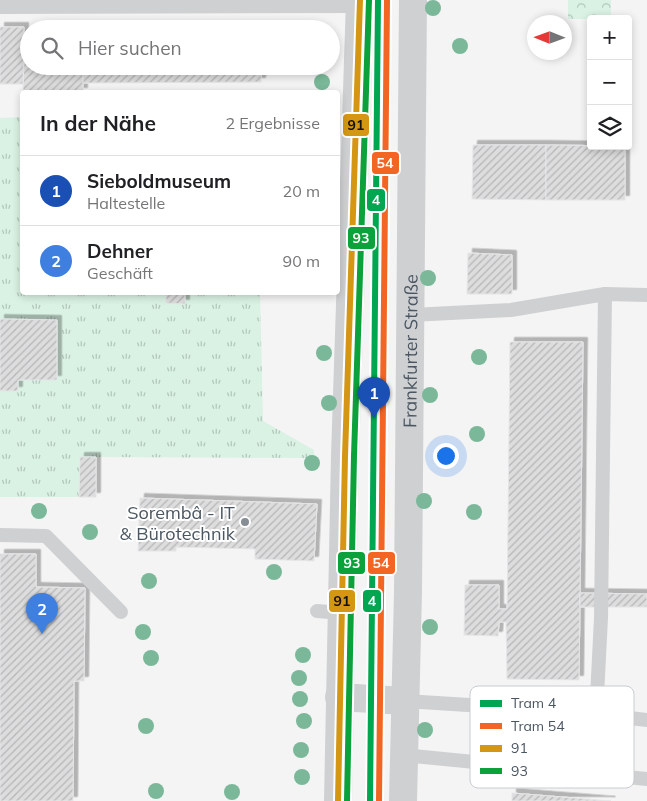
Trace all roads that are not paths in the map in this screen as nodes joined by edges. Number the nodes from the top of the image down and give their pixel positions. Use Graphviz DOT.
graph roads {
  1 [pos="413,0"];
  2 [pos="360,3"];
  3 [pos="0,7"];
  4 [pos="605,294"];
  5 [pos="647,295"];
  6 [pos="411,315"];
  7 [pos="0,535"];
  8 [pos="120,612"];
  9 [pos="598,686"];
  10 [pos="339,697"];
  11 [pos="405,701"];
  12 [pos="470,705"];
  13 [pos="634,719"];
  14 [pos="647,720"];
  15 [pos="403,755"];
  16 [pos="470,762"];
  17 [pos="634,778"];
  18 [pos="647,779"];
  19 [pos="338,801"];
  20 [pos="403,801"];
  1 -- 6 [label="street, Frankfurter Straße"];
  2 -- 3 [label="lane"];
  2 -- 10 [label="street"];
  4 -- 5 [label="lane"];
  4 -- 6 [label="lane"];
  4 -- 9 [label="lane"];
  6 -- 11 [label="street, Frankfurter Straße"];
  7 -- 8 [label="lane"];
  10 -- 11 [label="street"];
  10 -- 19 [label="street"];
  11 -- 12 [label="lane"];
  11 -- 15 [label="street, Frankfurter Straße"];
  13 -- 14 [label="lane"];
  15 -- 16 [label="lane"];
  15 -- 20 [label="street, Frankfurter Straße"];
  17 -- 18 [label="lane"];
}
